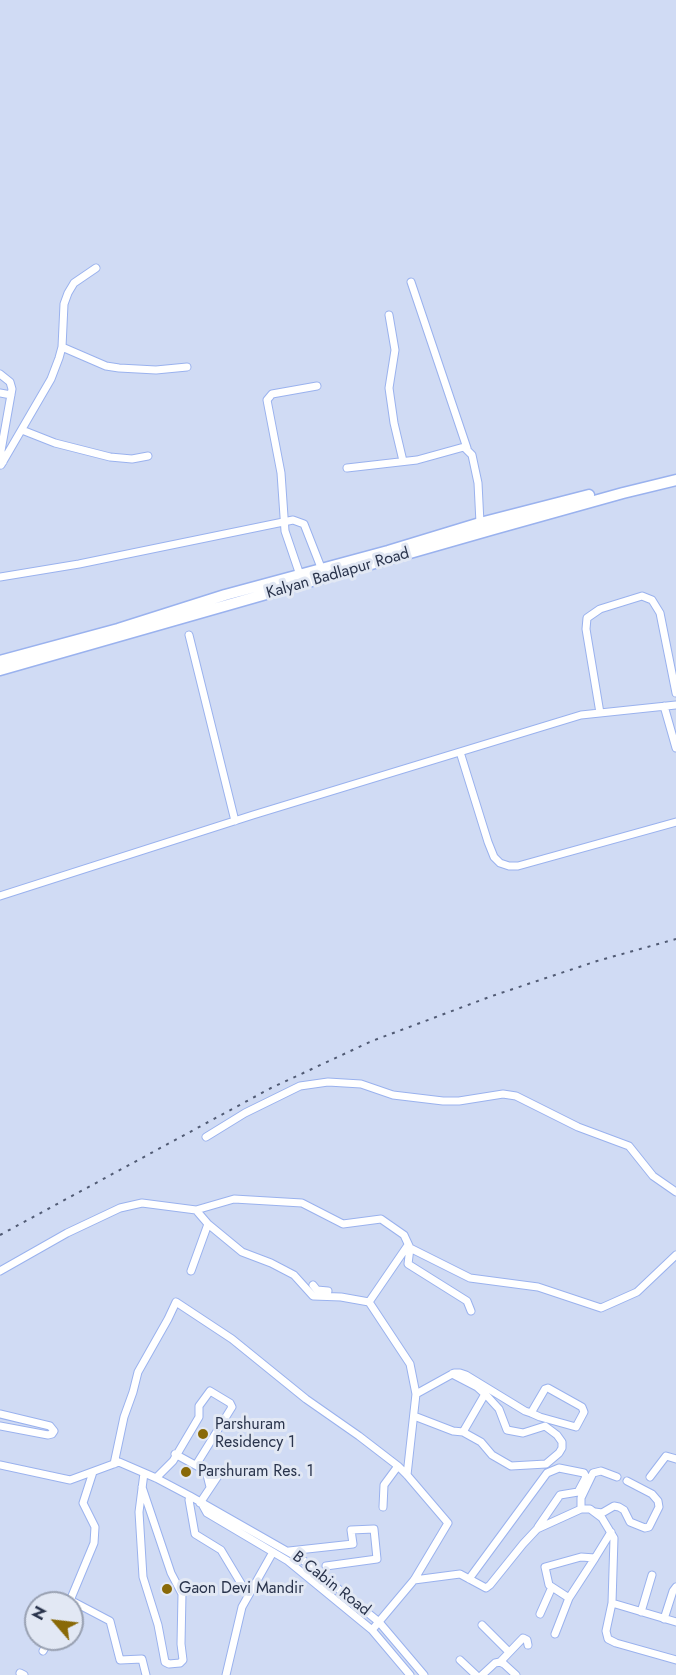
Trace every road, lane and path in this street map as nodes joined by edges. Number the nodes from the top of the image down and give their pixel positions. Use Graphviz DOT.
graph roads {
  1 [pos="96,268"];
  2 [pos="411,282"];
  3 [pos="389,315"];
  4 [pos="62,347"];
  5 [pos="187,367"];
  6 [pos="0,374"];
  7 [pos="317,386"];
  8 [pos="0,393"];
  9 [pos="11,395"];
  10 [pos="22,430"];
  11 [pos="467,448"];
  12 [pos="148,456"];
  13 [pos="403,461"];
  14 [pos="1,465"];
  15 [pos="347,468"];
  16 [pos="676,474"];
  17 [pos="676,480"];
  18 [pos="519,517"];
  19 [pos="284,520"];
  20 [pos="480,523"];
  21 [pos="323,573"];
  22 [pos="300,575"];
  23 [pos="0,577"];
  24 [pos="249,594"];
  25 [pos="189,635"];
  26 [pos="76,644"];
  27 [pos="0,661"];
  28 [pos="0,669"];
  29 [pos="676,693"];
  30 [pos="676,705"];
  31 [pos="664,706"];
  32 [pos="600,713"];
  33 [pos="676,748"];
  34 [pos="460,752"];
  35 [pos="235,821"];
  36 [pos="676,822"];
  37 [pos="0,896"];
  38 [pos="206,1137"];
  39 [pos="676,1192"];
  40 [pos="196,1210"];
  41 [pos="208,1224"];
  42 [pos="409,1246"];
  43 [pos="676,1255"];
  44 [pos="0,1271"];
  45 [pos="191,1271"];
  46 [pos="313,1286"];
  47 [pos="328,1291"];
  48 [pos="369,1302"];
  49 [pos="471,1311"];
  50 [pos="452,1374"];
  51 [pos="416,1394"];
  52 [pos="485,1394"];
  53 [pos="531,1413"];
  54 [pos="0,1414"];
  55 [pos="414,1416"];
  56 [pos="0,1425"];
  57 [pos="463,1432"];
  58 [pos="175,1454"];
  59 [pos="676,1459"];
  60 [pos="116,1463"];
  61 [pos="0,1465"];
  62 [pos="196,1465"];
  63 [pos="398,1467"];
  64 [pos="222,1470"];
  65 [pos="93,1472"];
  66 [pos="144,1473"];
  67 [pos="407,1475"];
  68 [pos="617,1477"];
  69 [pos="156,1478"];
  70 [pos="650,1478"];
  71 [pos="627,1481"];
  72 [pos="142,1487"];
  73 [pos="210,1487"];
  74 [pos="190,1497"];
  75 [pos="201,1503"];
  76 [pos="383,1507"];
  77 [pos="581,1509"];
  78 [pos="595,1512"];
  79 [pos="537,1529"];
  80 [pos="611,1532"];
  81 [pos="289,1551"];
  82 [pos="273,1552"];
  83 [pos="595,1558"];
  84 [pos="326,1566"];
  85 [pos="652,1575"];
  86 [pos="469,1579"];
  87 [pos="414,1580"];
  88 [pos="242,1585"];
  89 [pos="552,1587"];
  90 [pos="676,1587"];
  91 [pos="74,1591"];
  92 [pos="569,1598"];
  93 [pos="612,1603"];
  94 [pos="84,1609"];
  95 [pos="641,1612"];
  96 [pos="540,1614"];
  97 [pos="664,1619"];
  98 [pos="379,1622"];
  99 [pos="676,1622"];
  100 [pos="482,1625"];
  101 [pos="372,1630"];
  102 [pos="555,1634"];
  103 [pos="528,1645"];
  104 [pos="509,1652"];
  105 [pos="460,1660"];
  106 [pos="676,1660"];
  107 [pos="500,1662"];
  108 [pos="146,1675"];
  109 [pos="226,1675"];
  110 [pos="410,1675"];
  111 [pos="424,1675"];
  112 [pos="476,1675"];
  113 [pos="482,1675"];
  114 [pos="516,1675"];
  1 -- 4 [label="street"];
  2 -- 11 [label="street"];
  3 -- 13 [label="street"];
  4 -- 5 [label="street"];
  4 -- 10 [label="street"];
  6 -- 9 [label="street"];
  7 -- 19 [label="street"];
  8 -- 9 [label="street"];
  9 -- 14 [label="street"];
  10 -- 12 [label="street"];
  10 -- 14 [label="street"];
  11 -- 13 [label="street"];
  11 -- 20 [label="street"];
  13 -- 15 [label="street"];
  16 -- 18 [label="main road, Kalyan Badlapur Road"];
  17 -- 18 [label="main road, Kalyan Badlapur Road"];
  18 -- 20 [label="main road, Kalyan Badlapur Road"];
  18 -- 21 [label="main road, Kalyan Badlapur Road"];
  19 -- 21 [label="street"];
  19 -- 22 [label="street"];
  19 -- 23 [label="street"];
  20 -- 21 [label="main road, Kalyan Badlapur Road"];
  21 -- 22 [label="main road, Kalyan Badlapur Road"];
  21 -- 24 [label="main road, Kalyan Badlapur Road"];
  22 -- 24 [label="main road, Kalyan Badlapur Road"];
  24 -- 26 [label="main road, Kalyan Badlapur Road"];
  25 -- 35 [label="street"];
  26 -- 27 [label="main road, Kalyan Badlapur Road"];
  26 -- 28 [label="main road, Kalyan Badlapur Road"];
  29 -- 32 [label="street"];
  30 -- 31 [label="street"];
  31 -- 32 [label="street"];
  31 -- 33 [label="street"];
  32 -- 34 [label="street"];
  34 -- 35 [label="street"];
  34 -- 36 [label="street"];
  35 -- 37 [label="street"];
  38 -- 39 [label="street"];
  40 -- 41 [label="street"];
  40 -- 42 [label="street"];
  40 -- 44 [label="street"];
  41 -- 45 [label="street"];
  41 -- 47 [label="street"];
  42 -- 43 [label="street"];
  42 -- 48 [label="street"];
  42 -- 49 [label="street"];
  46 -- 47 [label="street"];
  47 -- 48 [label="street"];
  48 -- 51 [label="street"];
  50 -- 51 [label="street"];
  50 -- 52 [label="street"];
  50 -- 53 [label="street"];
  51 -- 55 [label="street"];
  52 -- 57 [label="street"];
  52 -- 57 [label="street"];
  53 -- 53 [label="street"];
  54 -- 56 [label="street"];
  55 -- 57 [label="street"];
  55 -- 67 [label="street"];
  58 -- 62 [label="street"];
  58 -- 62 [label="street"];
  58 -- 69 [label="street"];
  59 -- 70 [label="street"];
  60 -- 63 [label="street"];
  60 -- 65 [label="street"];
  60 -- 66 [label="street, B Cabin Road"];
  61 -- 65 [label="street"];
  62 -- 73 [label="street"];
  63 -- 67 [label="street"];
  63 -- 76 [label="street"];
  64 -- 73 [label="street"];
  65 -- 91 [label="street"];
  66 -- 69 [label="street, B Cabin Road"];
  66 -- 72 [label="street"];
  67 -- 87 [label="street"];
  68 -- 77 [label="street"];
  69 -- 74 [label="street, B Cabin Road"];
  71 -- 78 [label="street"];
  72 -- 72 [label="street"];
  73 -- 75 [label="street"];
  74 -- 75 [label="street, B Cabin Road"];
  74 -- 88 [label="street"];
  75 -- 81 [label="street, B Cabin Road"];
  75 -- 82 [label="street"];
  77 -- 78 [label="street"];
  77 -- 79 [label="street"];
  78 -- 80 [label="street"];
  79 -- 86 [label="street"];
  79 -- 86 [label="street"];
  80 -- 83 [label="street"];
  80 -- 93 [label="street"];
  81 -- 84 [label="street"];
  81 -- 98 [label="street, B Cabin Road"];
  82 -- 101 [label="street"];
  82 -- 109 [label="street"];
  83 -- 89 [label="street"];
  83 -- 92 [label="street"];
  85 -- 95 [label="street"];
  86 -- 87 [label="street"];
  87 -- 98 [label="street"];
  89 -- 92 [label="street"];
  89 -- 96 [label="street"];
  90 -- 97 [label="street"];
  92 -- 102 [label="street"];
  93 -- 95 [label="street"];
  93 -- 106 [label="street"];
  94 -- 108 [label="street"];
  95 -- 97 [label="street"];
  97 -- 99 [label="street"];
  98 -- 101 [label="street"];
  98 -- 111 [label="street, B Cabin Road"];
  100 -- 104 [label="street"];
  101 -- 110 [label="street"];
  103 -- 104 [label="street"];
  104 -- 107 [label="street"];
  105 -- 112 [label="street"];
  107 -- 113 [label="street"];
  107 -- 114 [label="street"];
}
